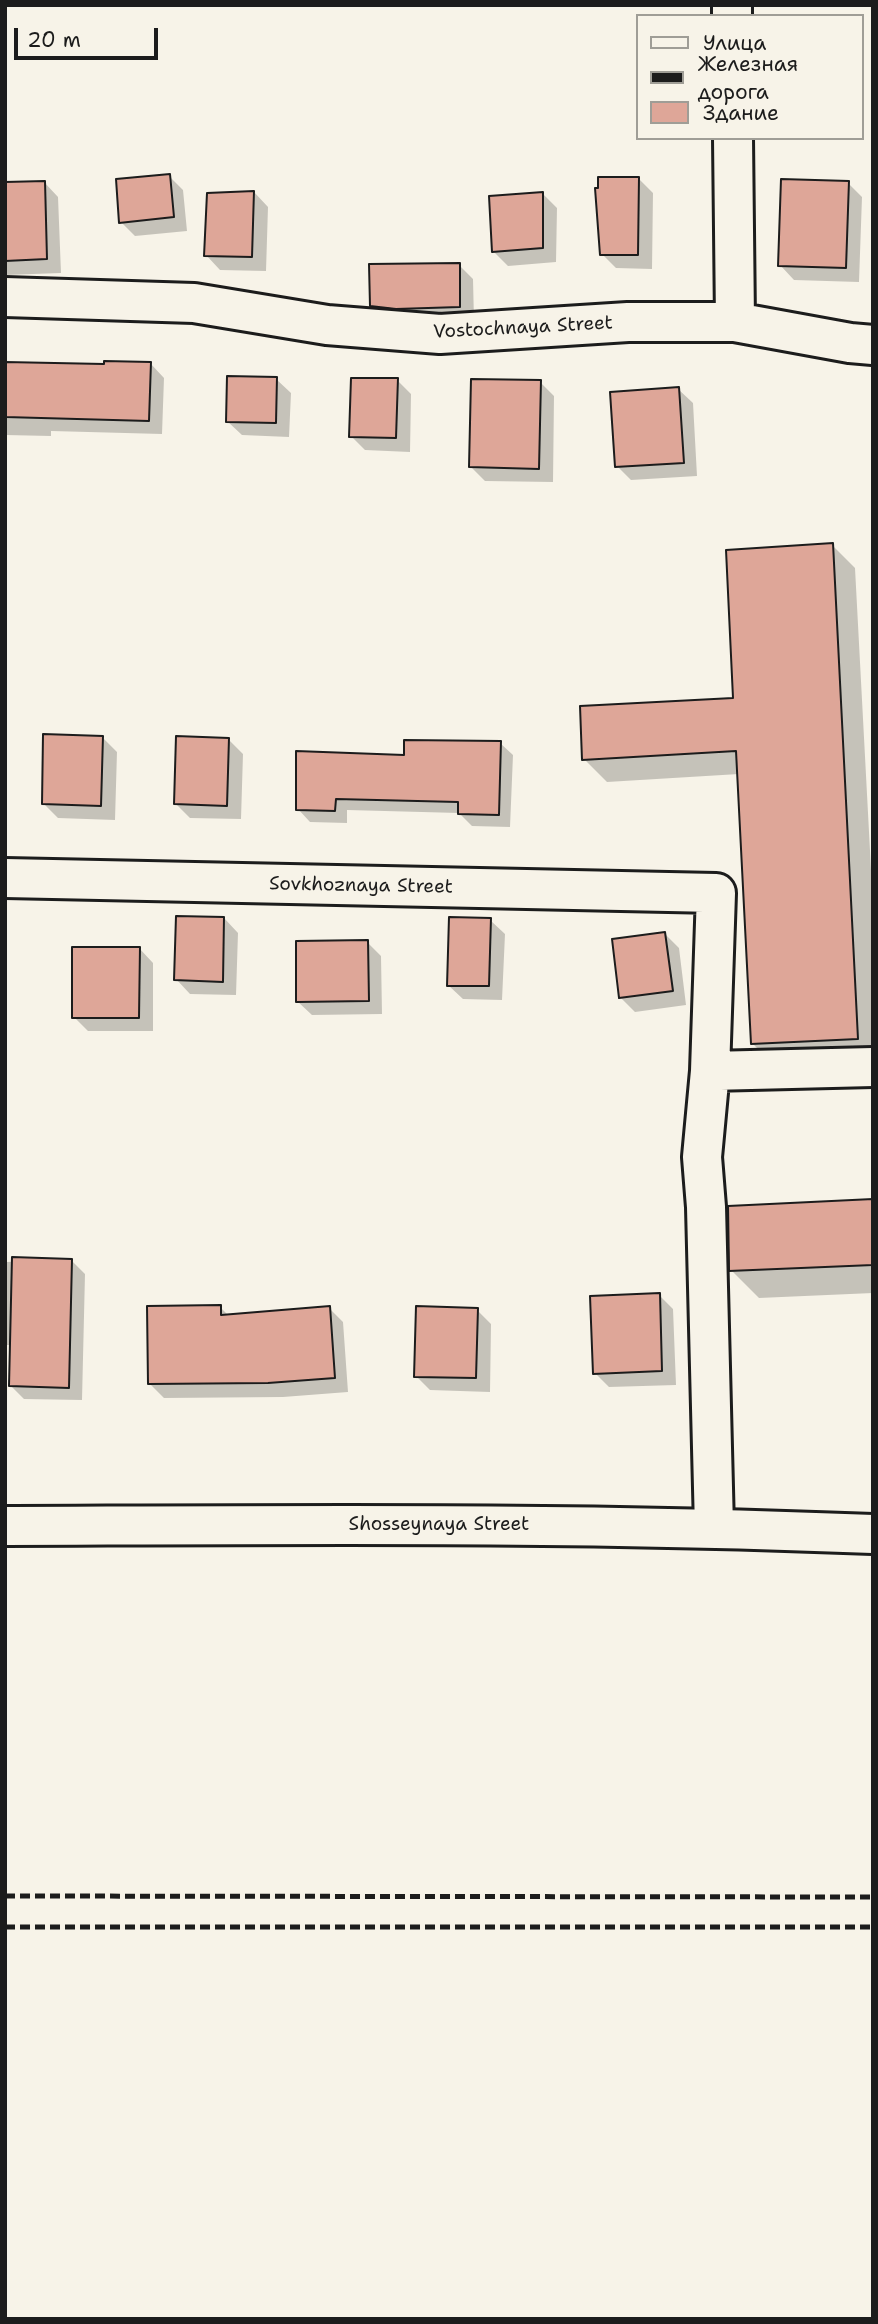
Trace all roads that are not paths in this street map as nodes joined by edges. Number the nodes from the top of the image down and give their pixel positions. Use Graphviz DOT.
graph roads {
  1 [pos="733,140"];
  2 [pos="5,298"];
  3 [pos="735,322"];
  4 [pos="873,345"];
  5 [pos="5,878"];
  6 [pos="873,1067"];
  7 [pos="710,1071"];
  8 [pos="5,1526"];
  9 [pos="713,1528"];
  10 [pos="873,1534"];
  1 -- 3 [label="street"];
  2 -- 3 [label="street, Vostochnaya Street"];
  3 -- 4 [label="street, Vostochnaya Street"];
  5 -- 7 [label="street, Sovkhoznaya Street"];
  6 -- 7 [label="street"];
  7 -- 9 [label="street"];
  8 -- 9 [label="street, Shosseynaya Street"];
  9 -- 10 [label="street, Shosseynaya Street"];
}
